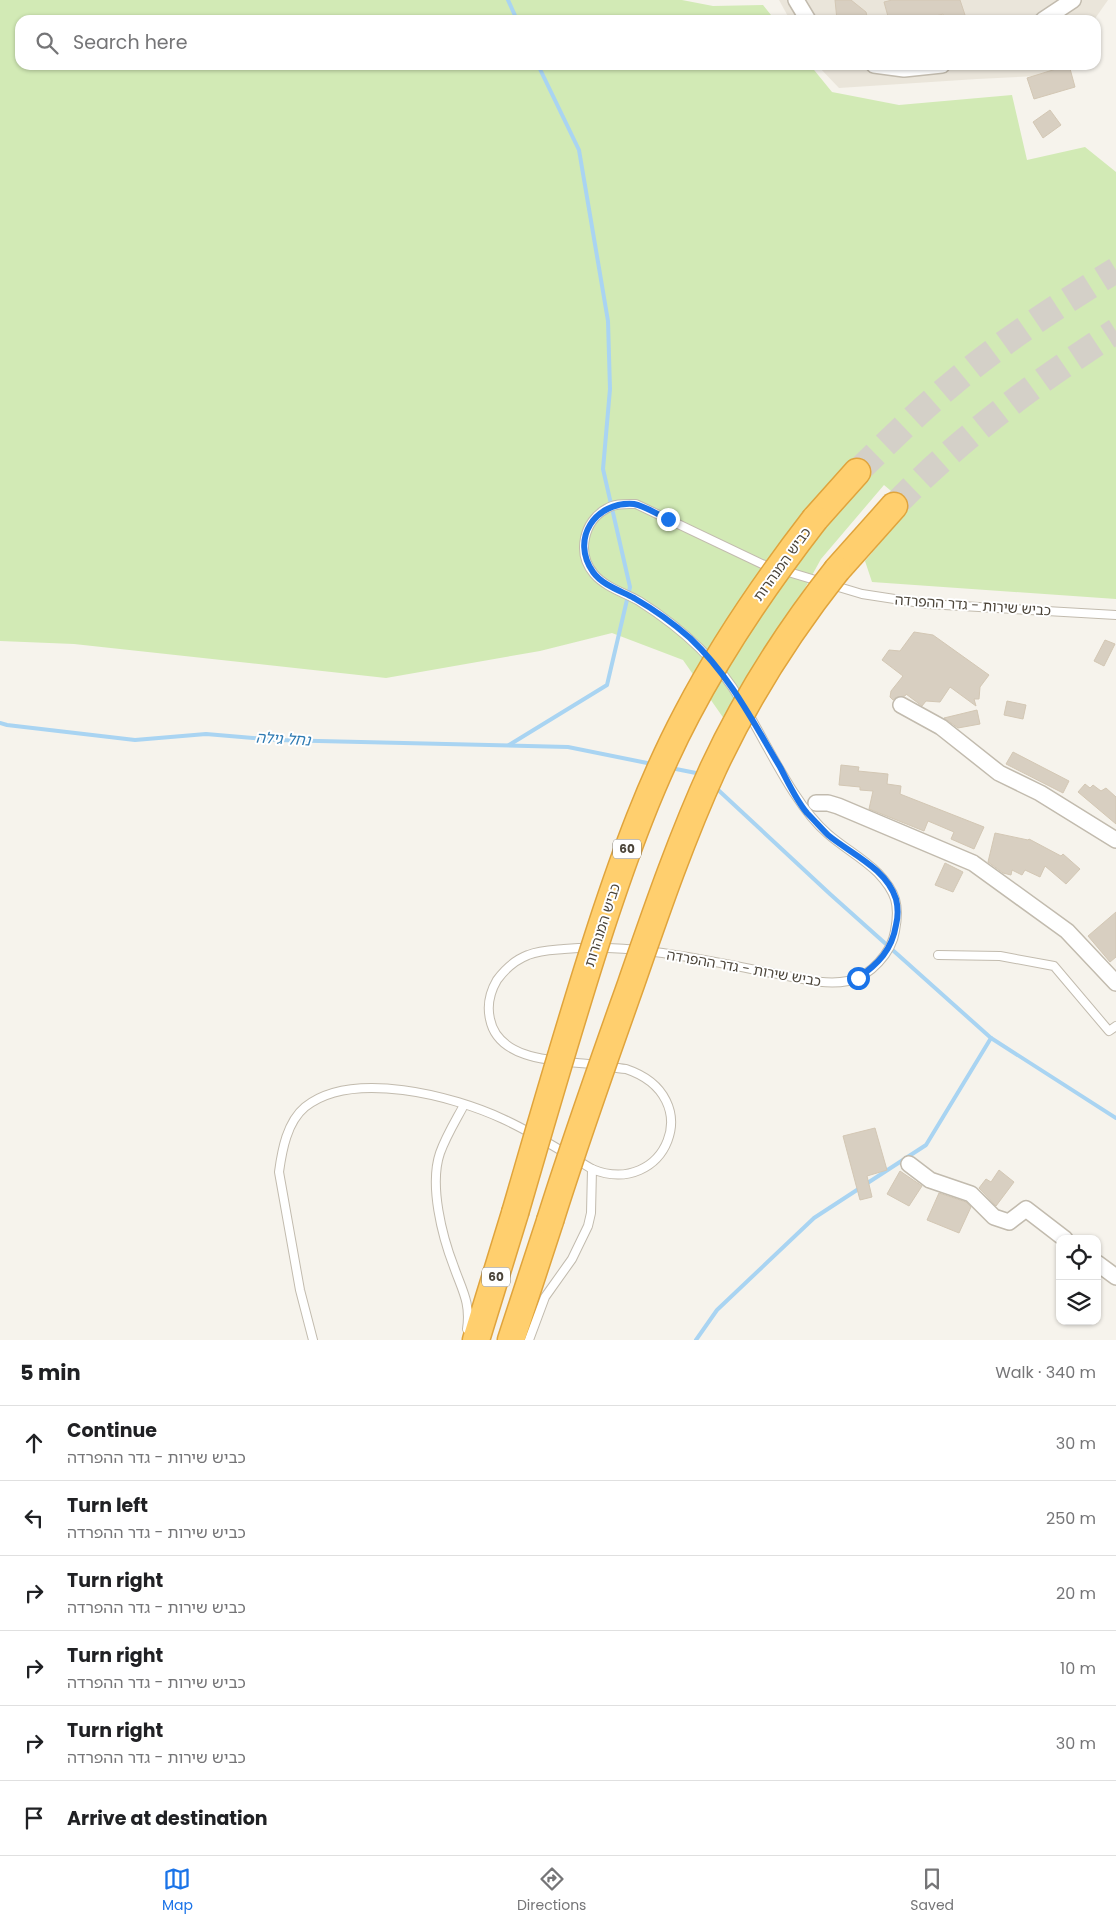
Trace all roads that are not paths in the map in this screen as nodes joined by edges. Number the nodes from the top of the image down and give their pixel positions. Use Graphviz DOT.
graph roads {
  1 [pos="796,0"];
  2 [pos="1073,0"];
  3 [pos="805,15"];
  4 [pos="1050,15"];
  5 [pos="857,472"];
  6 [pos="894,506"];
  7 [pos="1116,615"];
  8 [pos="901,705"];
  9 [pos="816,803"];
  10 [pos="1116,840"];
  11 [pos="938,955"];
  12 [pos="1116,983"];
  13 [pos="1116,1026"];
  14 [pos="464,1104"];
  15 [pos="909,1164"];
  16 [pos="592,1169"];
  17 [pos="1060,1235"];
  18 [pos="1101,1266"];
  19 [pos="1116,1277"];
  20 [pos="471,1339"];
  21 [pos="313,1340"];
  22 [pos="511,1340"];
  23 [pos="529,1340"];
  1 -- 3 [label="street"];
  2 -- 4 [label="street"];
  5 -- 20 [label="highway, כביש המנהרות / 60, bridge"];
  6 -- 22 [label="highway, 60, bridge"];
  7 -- 16 [label="lane, כביש שירות - גדר ההפרדה"];
  8 -- 10 [label="street"];
  9 -- 12 [label="street"];
  11 -- 13 [label="lane"];
  14 -- 16 [label="lane, כביש שירות - גדר ההפרדה"];
  14 -- 20 [label="lane"];
  14 -- 21 [label="lane, כביש שירות - גדר ההפרדה"];
  15 -- 17 [label="street"];
  16 -- 23 [label="lane"];
  18 -- 19 [label="street"];
}
